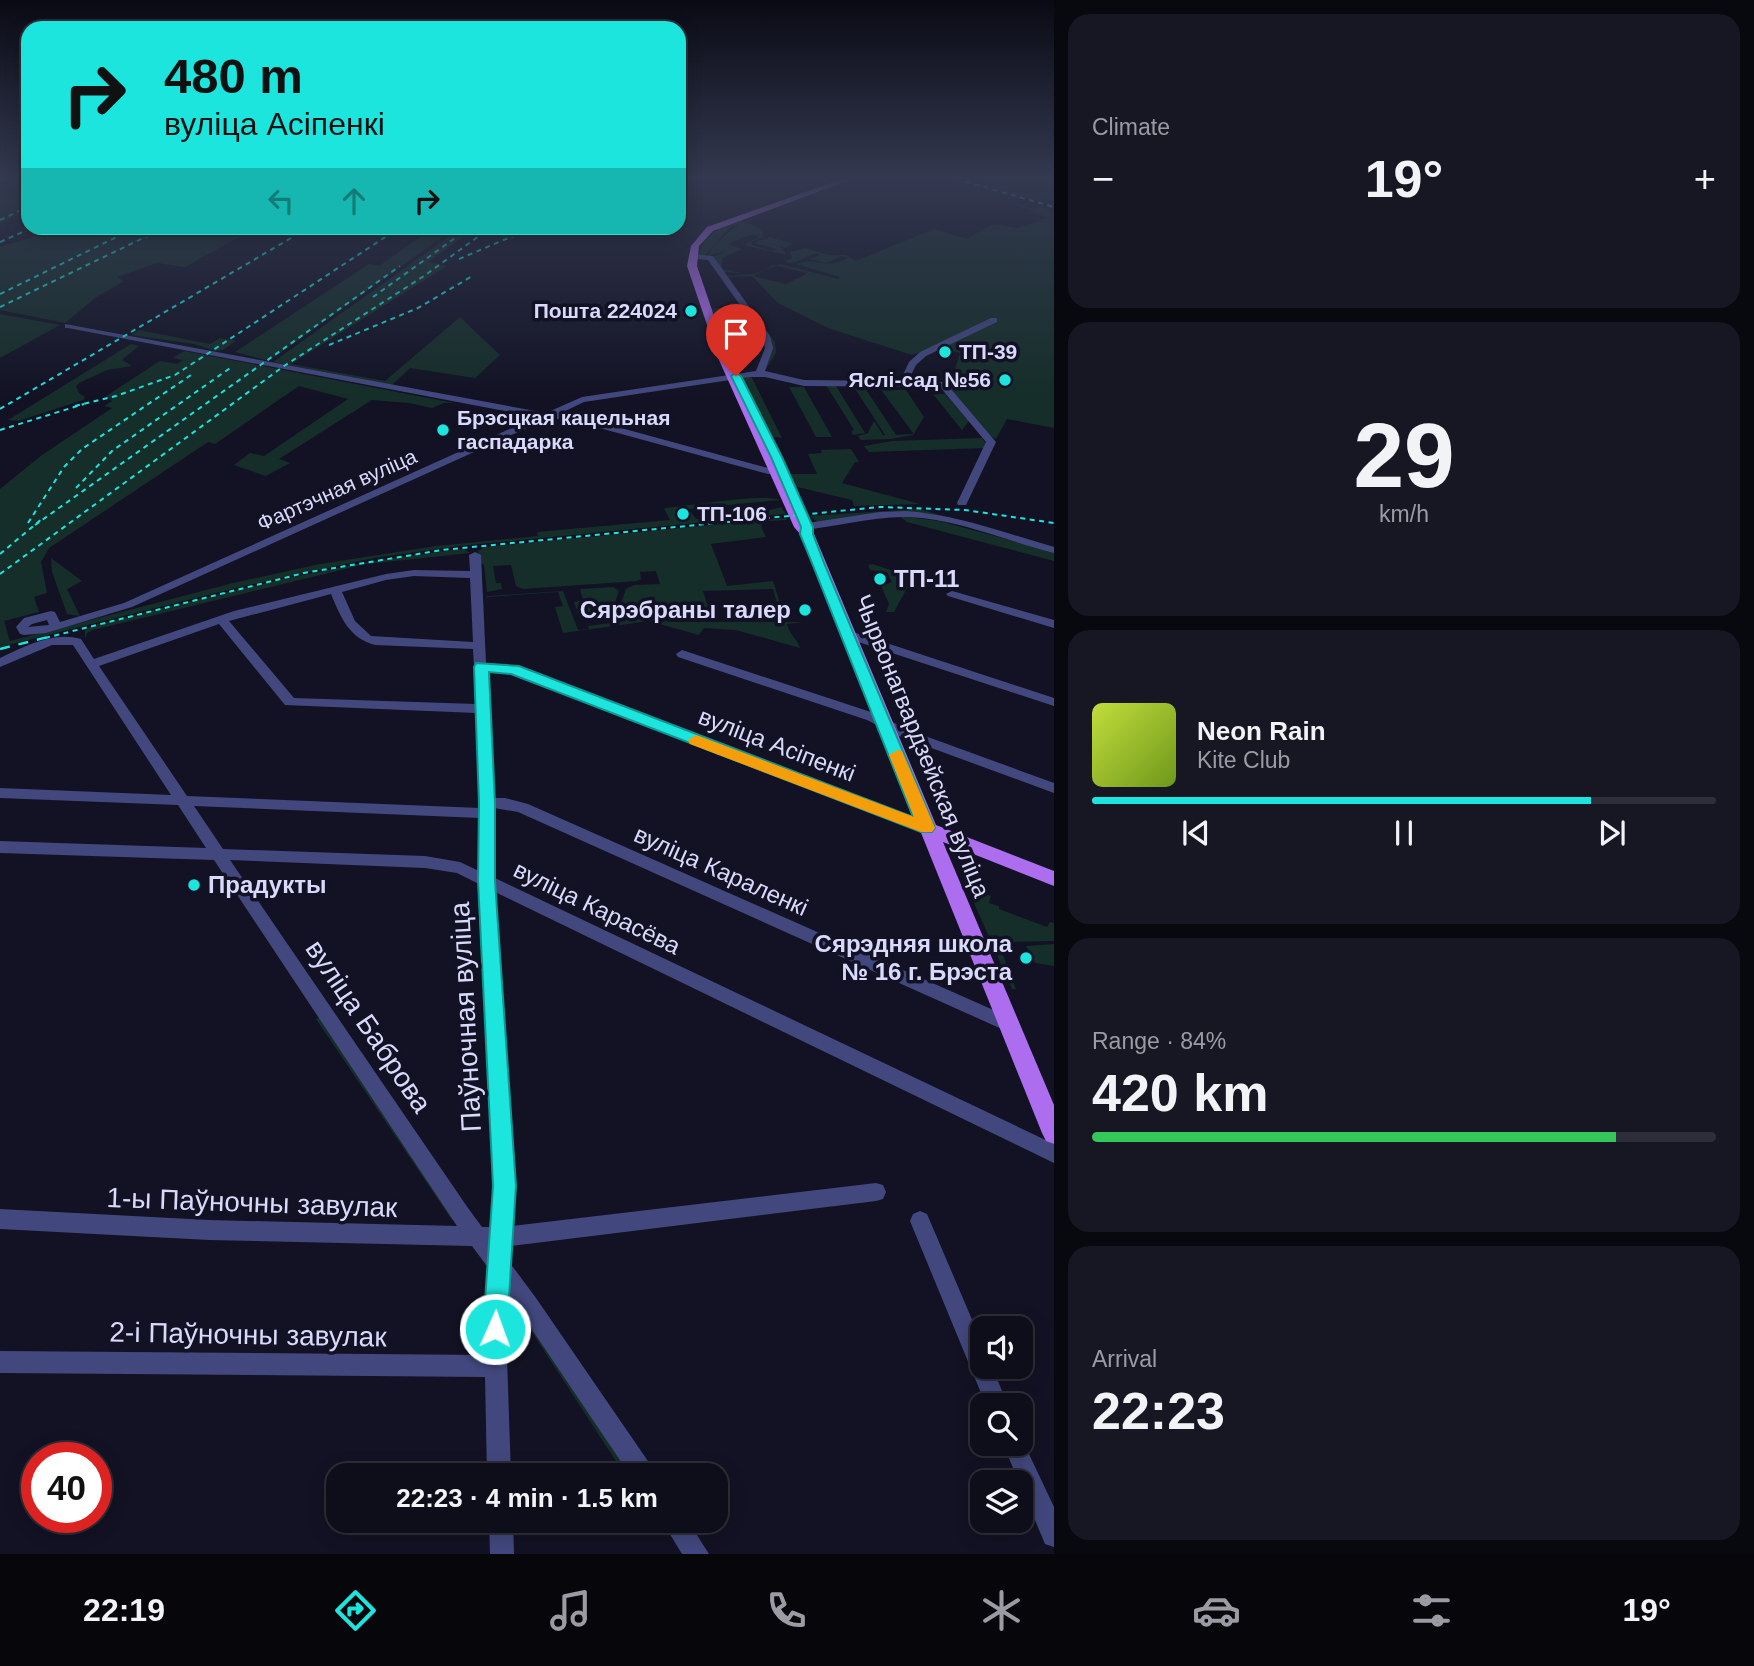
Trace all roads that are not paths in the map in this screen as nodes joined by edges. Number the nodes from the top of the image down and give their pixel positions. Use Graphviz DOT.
graph roads {
  1 [pos="697,252"];
  2 [pos="694,257"];
  3 [pos="994,320"];
  4 [pos="68,326"];
  5 [pos="760,373"];
  6 [pos="734,376"];
  7 [pos="904,383"];
  8 [pos="547,416"];
  9 [pos="780,472"];
  10 [pos="962,503"];
  11 [pos="805,529"];
  12 [pos="1054,550"];
  13 [pos="475,555"];
  14 [pos="477,575"];
  15 [pos="335,589"];
  16 [pos="952,594"];
  17 [pos="221,619"];
  18 [pos="53,620"];
  19 [pos="1054,624"];
  20 [pos="847,634"];
  21 [pos="480,646"];
  22 [pos="28,651"];
  23 [pos="682,654"];
  24 [pos="0,657"];
  25 [pos="0,663"];
  26 [pos="91,664"];
  27 [pos="481,667"];
  28 [pos="1054,702"];
  29 [pos="483,709"];
  30 [pos="884,724"];
  31 [pos="1054,788"];
  32 [pos="0,793"];
  33 [pos="180,801"];
  34 [pos="487,808"];
  35 [pos="926,828"];
  36 [pos="0,847"];
  37 [pos="217,853"];
  38 [pos="1054,879"];
  39 [pos="486,881"];
  40 [pos="1010,1025"];
  41 [pos="1054,1133"];
  42 [pos="1054,1154"];
  43 [pos="876,1192"];
  44 [pos="0,1219"];
  45 [pos="920,1221"];
  46 [pos="501,1237"];
  47 [pos="477,1238"];
  48 [pos="498,1264"];
  49 [pos="0,1362"];
  50 [pos="496,1366"];
  51 [pos="993,1393"];
  52 [pos="1019,1456"];
  53 [pos="499,1463"];
  54 [pos="635,1463"];
  55 [pos="501,1533"];
  56 [pos="682,1533"];
  57 [pos="1054,1535"];
  58 [pos="502,1554"];
  59 [pos="697,1554"];
  1 -- 2 [label="main road"];
  2 -- 5 [label="street"];
  2 -- 6 [label="main road, Чырвонагвардзейская вуліца"];
  3 -- 7 [label="street"];
  4 -- 8 [label="street"];
  5 -- 6 [label="street, Фартэчная вуліца"];
  5 -- 7 [label="street, Фартэчная вуліца"];
  6 -- 8 [label="street, Фартэчная вуліца"];
  6 -- 9 [label="main road, Чырвонагвардзейская вуліца"];
  7 -- 10 [label="street, Фартэчная вуліца"];
  8 -- 9 [label="street"];
  8 -- 18 [label="street, Фартэчная вуліца"];
  9 -- 11 [label="main road, Чырвонагвардзейская вуліца"];
  11 -- 12 [label="street"];
  11 -- 20 [label="main road, Чырвонагвардзейская вуліца"];
  13 -- 14 [label="street, Паўночная вуліца"];
  14 -- 15 [label="street"];
  14 -- 21 [label="street, Паўночная вуліца"];
  15 -- 17 [label="street"];
  15 -- 21 [label="street"];
  16 -- 19 [label="street"];
  17 -- 26 [label="street"];
  17 -- 29 [label="street"];
  20 -- 28 [label="street"];
  20 -- 30 [label="main road, Чырвонагвардзейская вуліца"];
  21 -- 27 [label="street, Паўночная вуліца"];
  22 -- 24 [label="street"];
  22 -- 25 [label="street"];
  22 -- 26 [label="street, вуліца Баброва"];
  23 -- 30 [label="street"];
  26 -- 33 [label="street, вуліца Баброва"];
  27 -- 29 [label="street, Паўночная вуліца"];
  27 -- 35 [label="street, вуліца Асіпенкі"];
  29 -- 34 [label="street, Паўночная вуліца"];
  30 -- 31 [label="street"];
  30 -- 35 [label="main road, Чырвонагвардзейская вуліца"];
  32 -- 33 [label="street, вуліца Караленкі"];
  33 -- 34 [label="street, вуліца Караленкі"];
  33 -- 37 [label="street, вуліца Баброва"];
  34 -- 39 [label="street, Паўночная вуліца"];
  34 -- 40 [label="street, вуліца Караленкі"];
  35 -- 38 [label="main road, вуліца Асіпенкі"];
  35 -- 40 [label="main road, Чырвонагвардзейская вуліца"];
  36 -- 37 [label="street, вуліца Карасёва"];
  37 -- 39 [label="street, вуліца Карасёва"];
  37 -- 47 [label="street, вуліца Баброва"];
  39 -- 42 [label="street, вуліца Карасёва"];
  39 -- 46 [label="street, Паўночная вуліца"];
  40 -- 41 [label="main road, Чырвонагвардзейская вуліца"];
  43 -- 46 [label="street, 1-ы Паўночны завулак"];
  44 -- 47 [label="street, 1-ы Паўночны завулак"];
  45 -- 51 [label="street"];
  46 -- 47 [label="street, 1-ы Паўночны завулак"];
  46 -- 48 [label="street, Паўночная вуліца"];
  47 -- 48 [label="street, вуліца Баброва"];
  48 -- 50 [label="street, Паўночная вуліца"];
  48 -- 54 [label="street, вуліца Баброва"];
  49 -- 50 [label="street, 2-і Паўночны завулак"];
  50 -- 53 [label="street, Паўночная вуліца"];
  52 -- 57 [label="street"];
  55 -- 58 [label="street"];
  56 -- 59 [label="street"];
}
